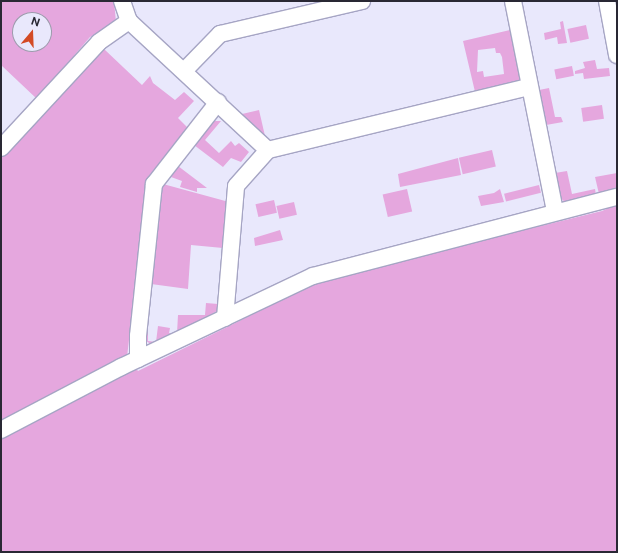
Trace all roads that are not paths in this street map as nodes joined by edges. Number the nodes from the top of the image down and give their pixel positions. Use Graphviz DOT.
graph roads {
  1 [pos="122,1"];
  2 [pos="362,1"];
  3 [pos="513,1"];
  4 [pos="607,1"];
  5 [pos="129,21"];
  6 [pos="617,56"];
  7 [pos="184,71"];
  8 [pos="530,87"];
  9 [pos="218,102"];
  10 [pos="1,148"];
  11 [pos="268,150"];
  12 [pos="617,197"];
  13 [pos="555,212"];
  14 [pos="225,318"];
  15 [pos="138,359"];
  16 [pos="1,430"];
  1 -- 5 [label="street"];
  2 -- 7 [label="street"];
  3 -- 8 [label="street"];
  4 -- 6 [label="street"];
  5 -- 7 [label="street"];
  5 -- 10 [label="street"];
  7 -- 9 [label="street"];
  8 -- 11 [label="street"];
  8 -- 13 [label="street"];
  9 -- 11 [label="street"];
  9 -- 15 [label="street"];
  11 -- 14 [label="street"];
  12 -- 13 [label="street"];
  13 -- 14 [label="street"];
  14 -- 15 [label="street"];
  15 -- 16 [label="street"];
}
